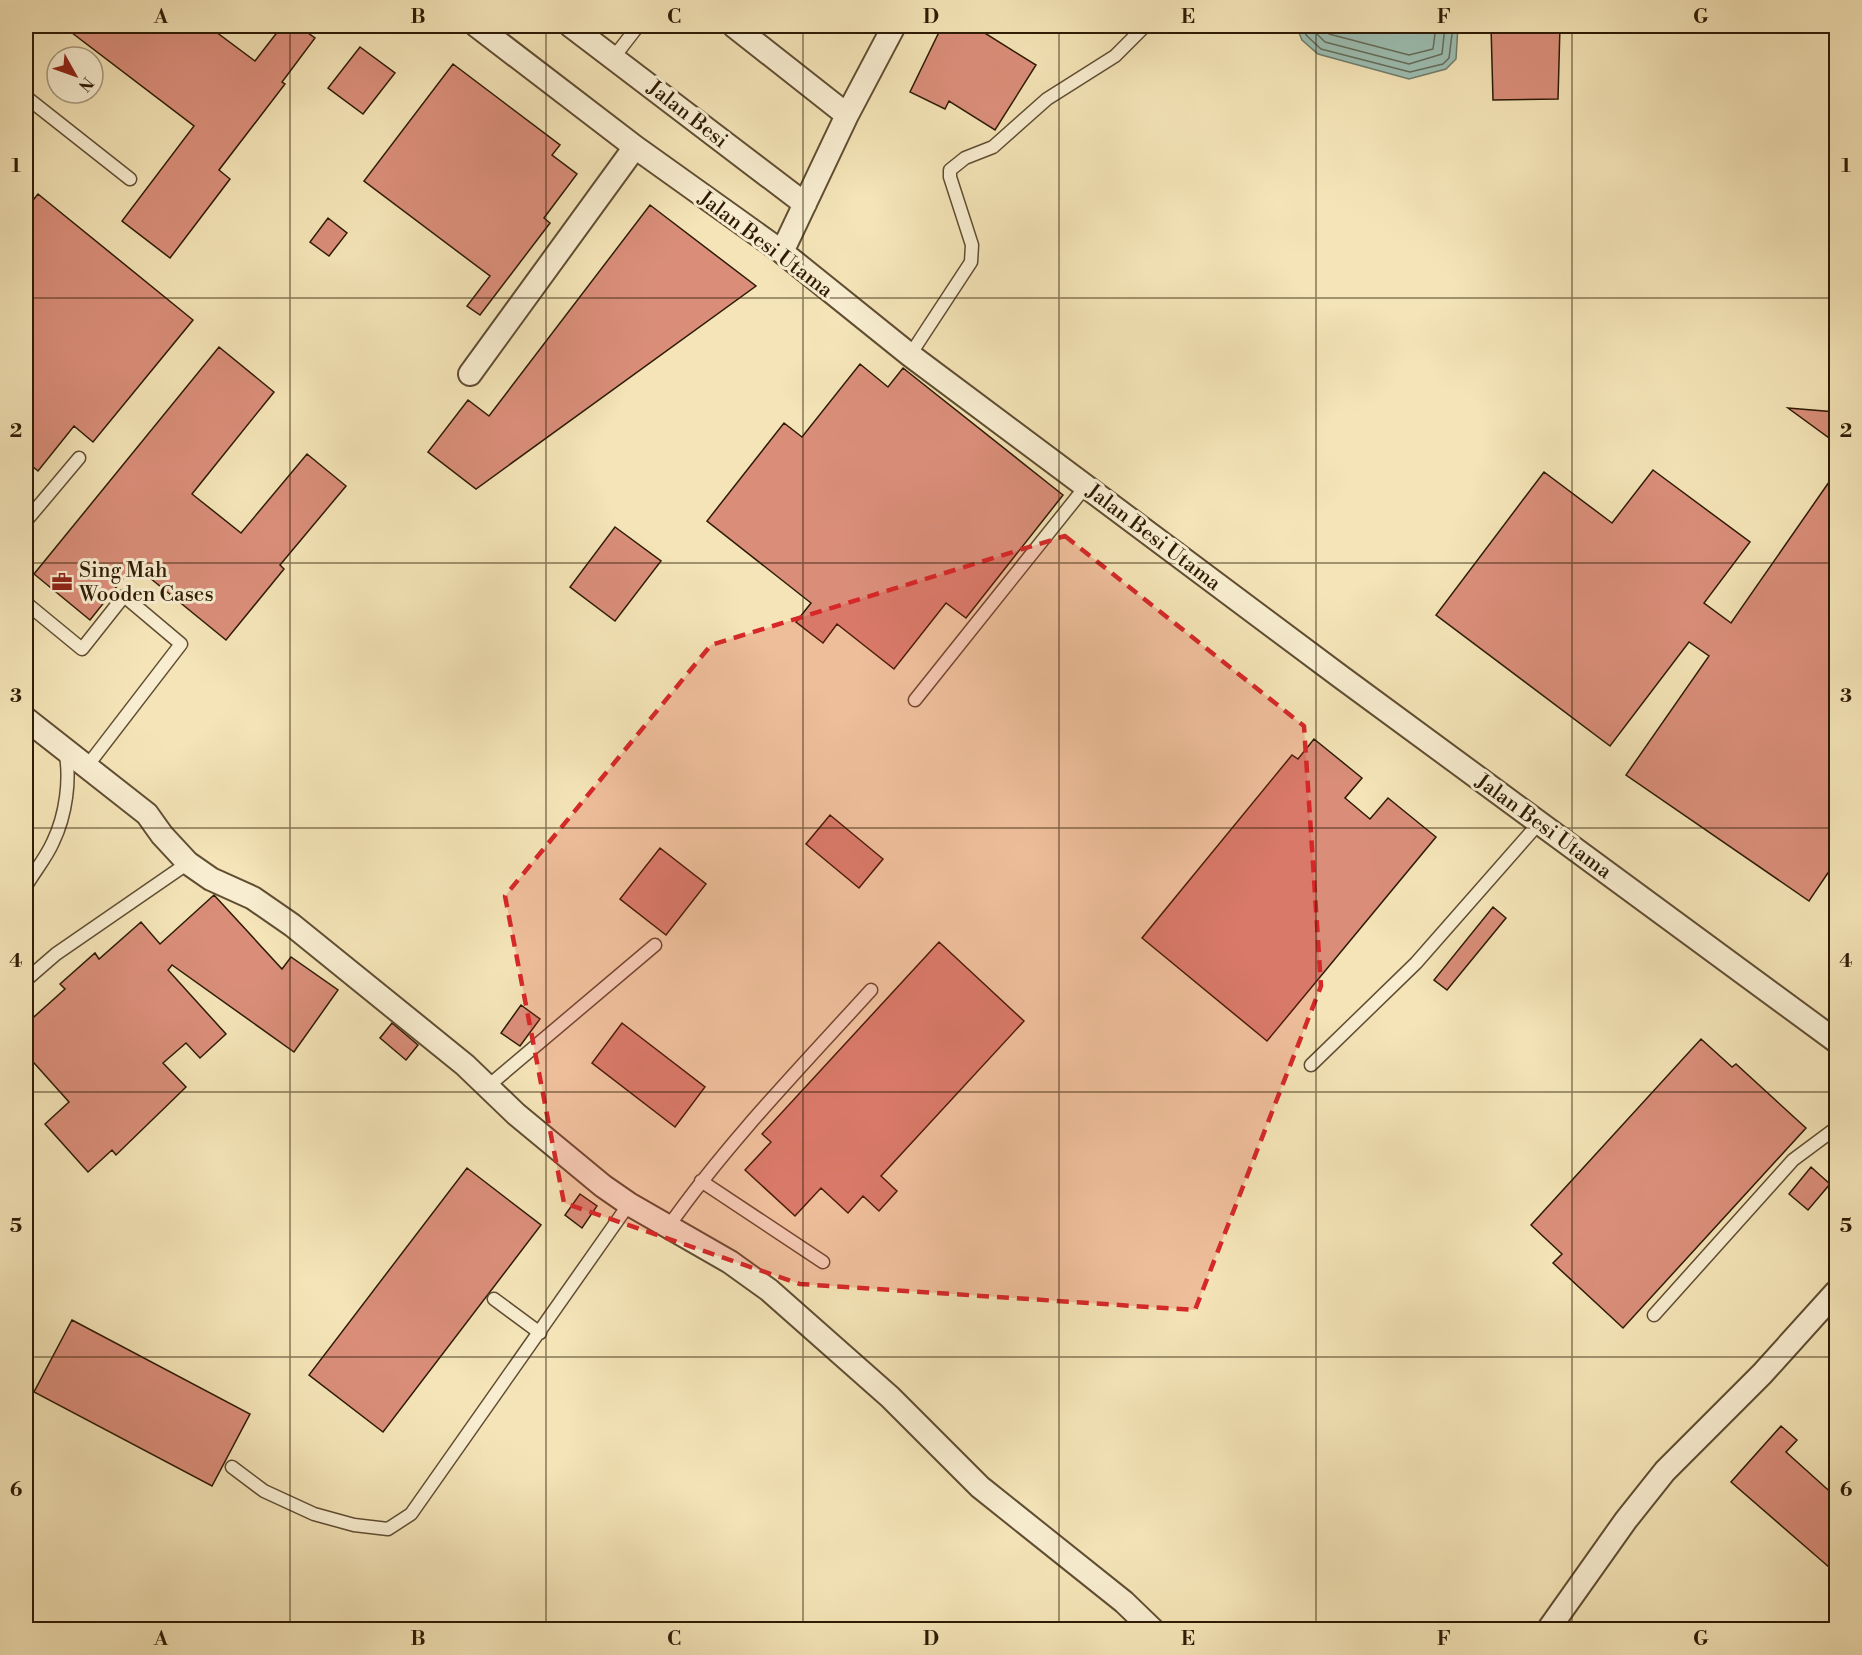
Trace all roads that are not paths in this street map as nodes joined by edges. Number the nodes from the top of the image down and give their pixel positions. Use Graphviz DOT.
graph roads {
  1 [pos="477,26"];
  2 [pos="571,26"];
  3 [pos="638,26"];
  4 [pos="734,26"];
  5 [pos="894,26"];
  6 [pos="1145,26"];
  7 [pos="614,57"];
  8 [pos="26,97"];
  9 [pos="847,115"];
  10 [pos="635,147"];
  11 [pos="130,179"];
  12 [pos="805,204"];
  13 [pos="782,252"];
  14 [pos="909,355"];
  15 [pos="471,374"];
  16 [pos="79,458"];
  17 [pos="1086,486"];
  18 [pos="26,521"];
  19 [pos="26,603"];
  20 [pos="915,700"];
  21 [pos="26,718"];
  22 [pos="64,748"];
  23 [pos="88,765"];
  24 [pos="1539,823"];
  25 [pos="188,863"];
  26 [pos="26,886"];
  27 [pos="655,945"];
  28 [pos="26,980"];
  29 [pos="871,990"];
  30 [pos="1836,1041"];
  31 [pos="1311,1065"];
  32 [pos="487,1087"];
  33 [pos="1836,1128"];
  34 [pos="701,1181"];
  35 [pos="629,1204"];
  36 [pos="668,1227"];
  37 [pos="823,1262"];
  38 [pos="1836,1292"];
  39 [pos="494,1299"];
  40 [pos="1654,1315"];
  41 [pos="540,1333"];
  42 [pos="232,1467"];
  43 [pos="1153,1629"];
  44 [pos="1548,1629"];
  1 -- 10 [label="street, Jalan Besi Utama"];
  2 -- 7 [label="street, Jalan Besi"];
  3 -- 7 [label="lane"];
  4 -- 9 [label="street"];
  5 -- 9 [label="street"];
  6 -- 14 [label="lane"];
  7 -- 12 [label="street, Jalan Besi"];
  8 -- 11 [label="lane"];
  9 -- 12 [label="street"];
  10 -- 13 [label="street, Jalan Besi Utama"];
  10 -- 15 [label="street"];
  12 -- 13 [label="street"];
  13 -- 14 [label="street, Jalan Besi Utama"];
  14 -- 17 [label="street, Jalan Besi Utama"];
  16 -- 18 [label="lane"];
  17 -- 20 [label="lane"];
  17 -- 24 [label="street, Jalan Besi Utama"];
  19 -- 23 [label="lane"];
  21 -- 22 [label="street"];
  22 -- 23 [label="street"];
  22 -- 26 [label="lane"];
  23 -- 25 [label="street"];
  24 -- 30 [label="street, Jalan Besi Utama"];
  24 -- 31 [label="lane"];
  25 -- 28 [label="lane"];
  25 -- 32 [label="street"];
  27 -- 32 [label="lane"];
  29 -- 34 [label="lane"];
  32 -- 35 [label="street"];
  33 -- 40 [label="lane"];
  34 -- 36 [label="lane"];
  34 -- 37 [label="lane"];
  35 -- 36 [label="street"];
  35 -- 41 [label="lane"];
  36 -- 43 [label="street"];
  38 -- 44 [label="street"];
  39 -- 41 [label="lane"];
  41 -- 42 [label="lane"];
}
